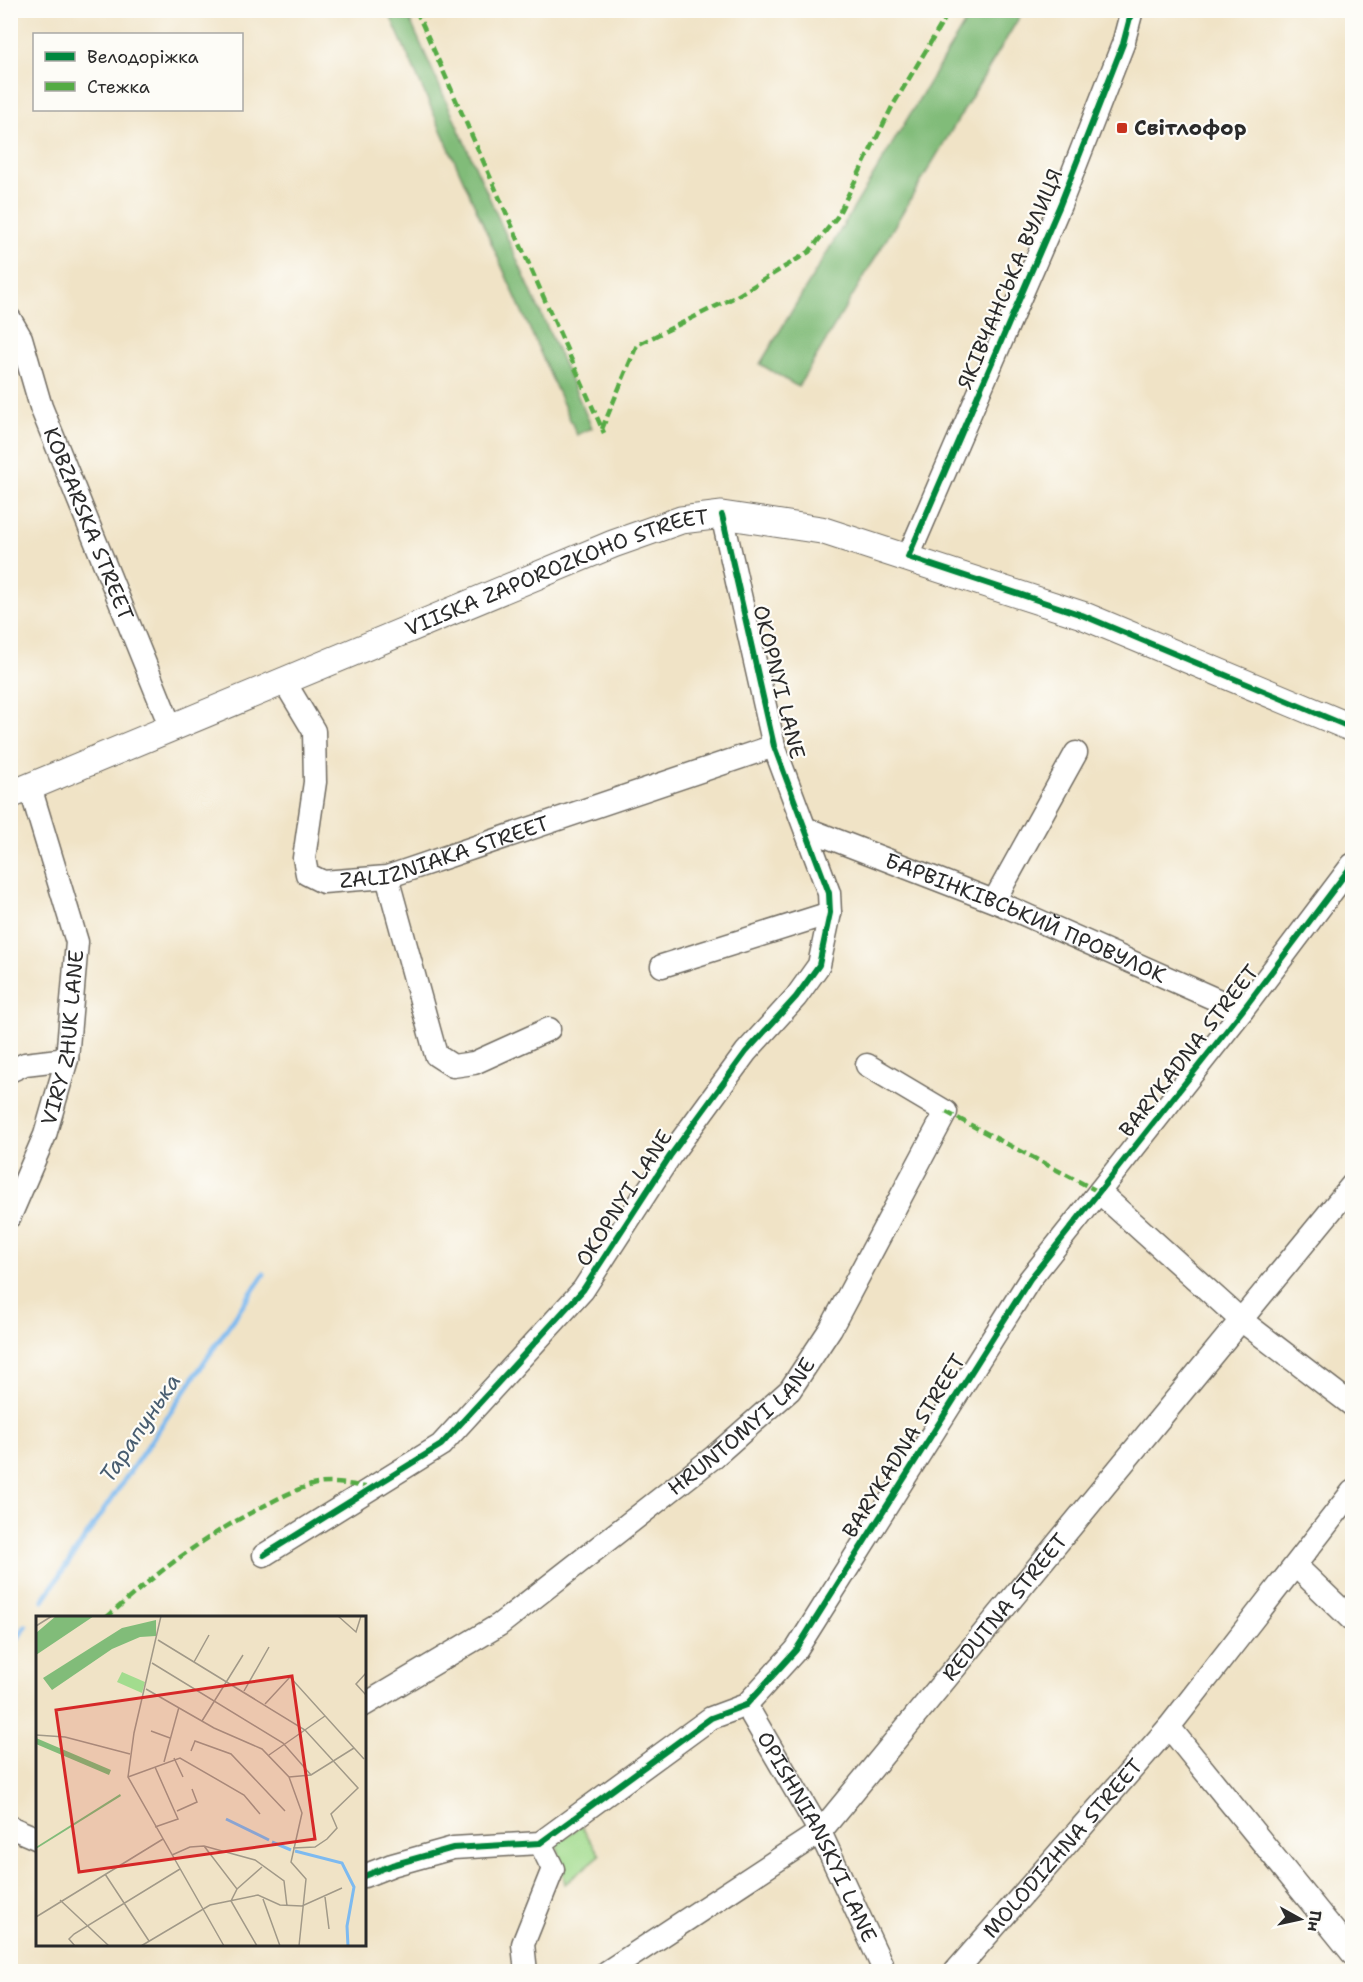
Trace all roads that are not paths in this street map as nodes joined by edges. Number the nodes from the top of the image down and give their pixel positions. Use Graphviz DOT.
graph roads {
  1 [pos="1132,10"];
  2 [pos="10,319"];
  3 [pos="723,515"];
  4 [pos="909,557"];
  5 [pos="284,681"];
  6 [pos="171,728"];
  7 [pos="1353,728"];
  8 [pos="774,746"];
  9 [pos="1076,753"];
  10 [pos="20,791"];
  11 [pos="807,829"];
  12 [pos="1353,865"];
  13 [pos="387,877"];
  14 [pos="994,901"];
  15 [pos="830,914"];
  16 [pos="662,966"];
  17 [pos="1242,1011"];
  18 [pos="549,1029"];
  19 [pos="67,1059"];
  20 [pos="867,1065"];
  21 [pos="10,1071"];
  22 [pos="1353,1185"];
  23 [pos="1098,1192"];
  24 [pos="10,1216"];
  25 [pos="1241,1320"];
  26 [pos="1353,1405"];
  27 [pos="1353,1492"];
  28 [pos="264,1555"];
  29 [pos="1296,1566"];
  30 [pos="1353,1620"];
  31 [pos="366,1704"];
  32 [pos="746,1705"];
  33 [pos="1169,1727"];
  34 [pos="10,1827"];
  35 [pos="820,1832"];
  36 [pos="36,1838"];
  37 [pos="540,1843"];
  38 [pos="366,1875"];
  39 [pos="1353,1953"];
  40 [pos="526,1971"];
  41 [pos="606,1971"];
  42 [pos="885,1971"];
  43 [pos="955,1971"];
  1 -- 4 [label="street, ЯКІВЧАНСЬКА ВУЛИЦЯ"];
  2 -- 6 [label="street, KOBZARSKA STREET"];
  3 -- 4 [label="street, VIISKA ZAPOROZKOHO STREET"];
  3 -- 5 [label="street, VIISKA ZAPOROZKOHO STREET"];
  3 -- 8 [label="street, OKOPNYI LANE"];
  4 -- 7 [label="street, VIISKA ZAPOROZKOHO STREET"];
  5 -- 6 [label="street, VIISKA ZAPOROZKOHO STREET"];
  5 -- 13 [label="street, ZALIZNIAKA STREET"];
  6 -- 10 [label="street, VIISKA ZAPOROZKOHO STREET"];
  8 -- 11 [label="street, OKOPNYI LANE"];
  8 -- 13 [label="street, ZALIZNIAKA STREET"];
  9 -- 14 [label="street"];
  10 -- 19 [label="street, VIRY ZHUK LANE"];
  11 -- 14 [label="street, БАРВІНКІВСЬКИЙ ПРОВУЛОК"];
  11 -- 15 [label="street, OKOPNYI LANE"];
  12 -- 17 [label="street, BARYKADNA STREET"];
  13 -- 18 [label="street"];
  14 -- 17 [label="street, БАРВІНКІВСЬКИЙ ПРОВУЛОК"];
  15 -- 16 [label="street"];
  15 -- 28 [label="street, OKOPNYI LANE"];
  17 -- 23 [label="street, BARYKADNA STREET"];
  19 -- 21 [label="street"];
  19 -- 24 [label="street, VIRY ZHUK LANE"];
  20 -- 31 [label="street, HRUNTOMYI LANE"];
  22 -- 25 [label="street, REDUTNA STREET"];
  23 -- 25 [label="street"];
  23 -- 32 [label="street, BARYKADNA STREET"];
  25 -- 26 [label="street"];
  25 -- 35 [label="street, REDUTNA STREET"];
  27 -- 29 [label="street, MOLODIZHNA STREET"];
  29 -- 30 [label="street"];
  29 -- 33 [label="street, MOLODIZHNA STREET"];
  32 -- 35 [label="street, OPISHNIANSKYI LANE"];
  32 -- 37 [label="street, BARYKADNA STREET"];
  33 -- 39 [label="street"];
  33 -- 43 [label="street, MOLODIZHNA STREET"];
  34 -- 36 [label="street"];
  35 -- 41 [label="street, REDUTNA STREET"];
  35 -- 42 [label="street, OPISHNIANSKYI LANE"];
  37 -- 38 [label="street"];
  37 -- 40 [label="street"];
}
